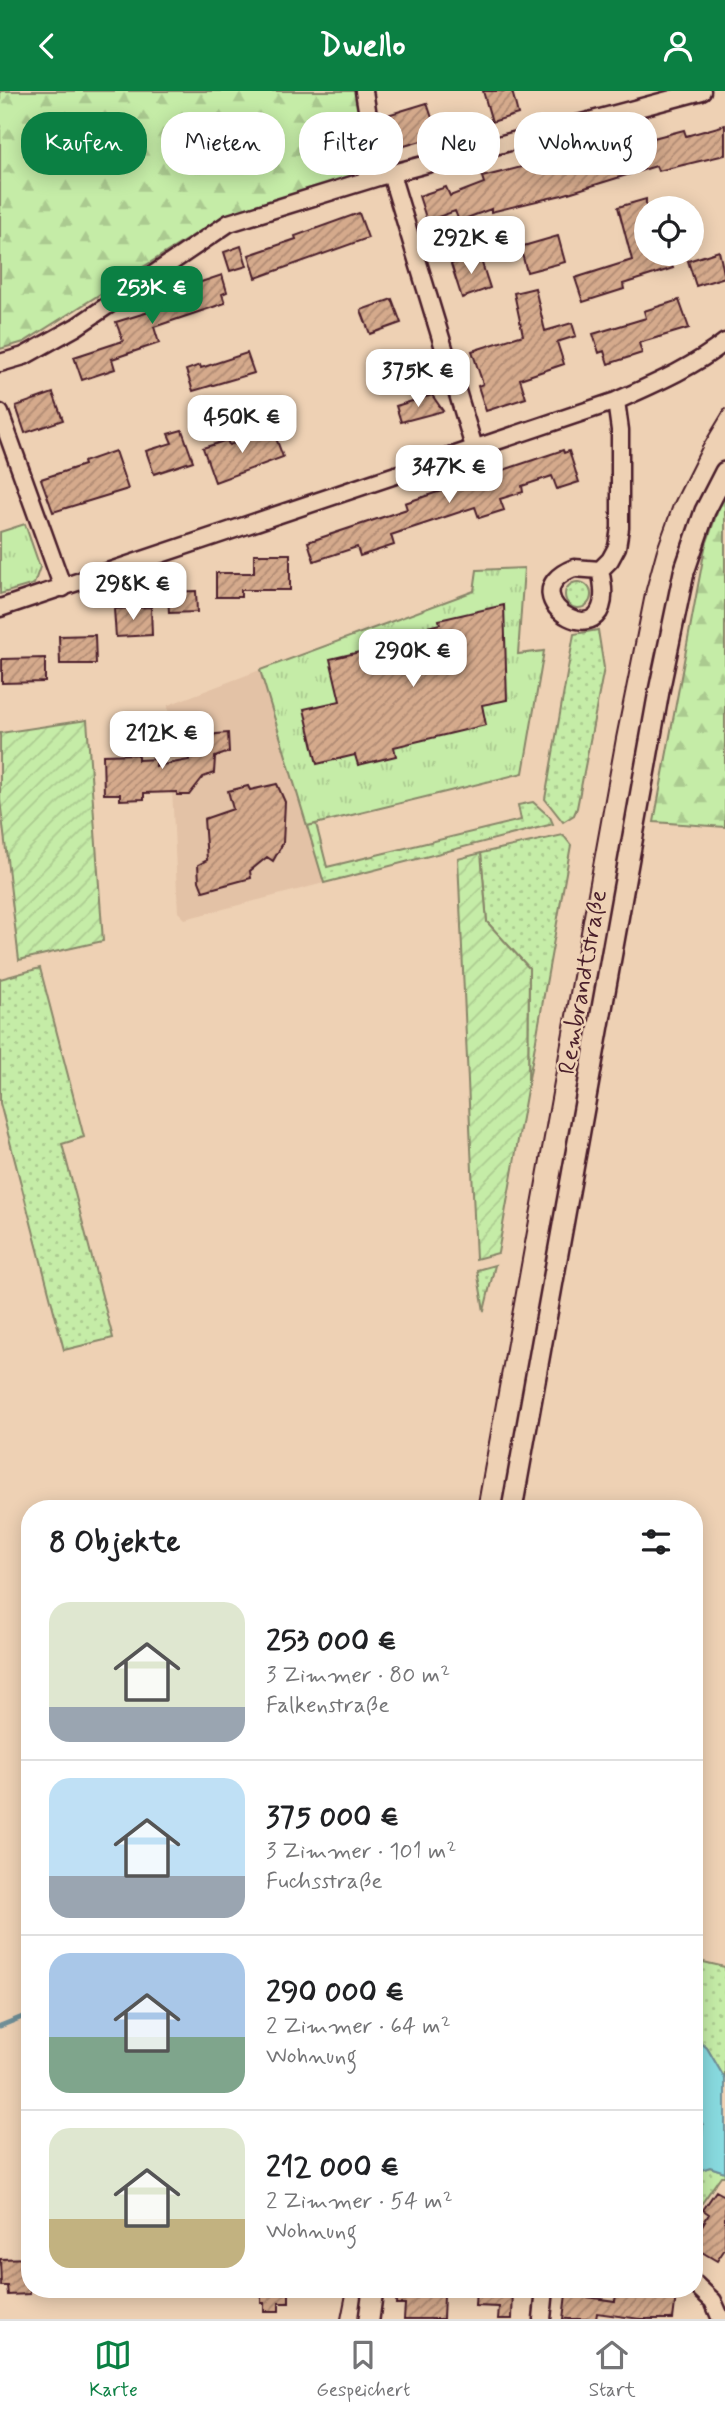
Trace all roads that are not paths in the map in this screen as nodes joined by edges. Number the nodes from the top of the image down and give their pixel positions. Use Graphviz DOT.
graph roads {
  1 [pos="365,91"];
  2 [pos="702,91"];
  3 [pos="370,112"];
  4 [pos="403,170"];
  5 [pos="385,175"];
  6 [pos="725,342"];
  7 [pos="0,363"];
  8 [pos="616,401"];
  9 [pos="0,413"];
  10 [pos="474,447"];
  11 [pos="725,472"];
  12 [pos="600,570"];
  13 [pos="63,588"];
  14 [pos="0,608"];
  15 [pos="514,1500"];
  16 [pos="703,2292"];
  17 [pos="372,2298"];
  18 [pos="544,2298"];
  19 [pos="369,2319"];
  20 [pos="542,2319"];
  21 [pos="722,2319"];
  1 -- 3 [label="street"];
  2 -- 4 [label="street"];
  5 -- 7 [label="street"];
  5 -- 10 [label="street"];
  6 -- 8 [label="street"];
  8 -- 10 [label="street"];
  8 -- 12 [label="street"];
  9 -- 13 [label="street"];
  10 -- 13 [label="street"];
  11 -- 15 [label="street, Rembrandtstraße"];
  12 -- 12 [label="street"];
  13 -- 14 [label="street"];
  16 -- 21 [label="street"];
  17 -- 19 [label="street"];
  18 -- 20 [label="street"];
}
